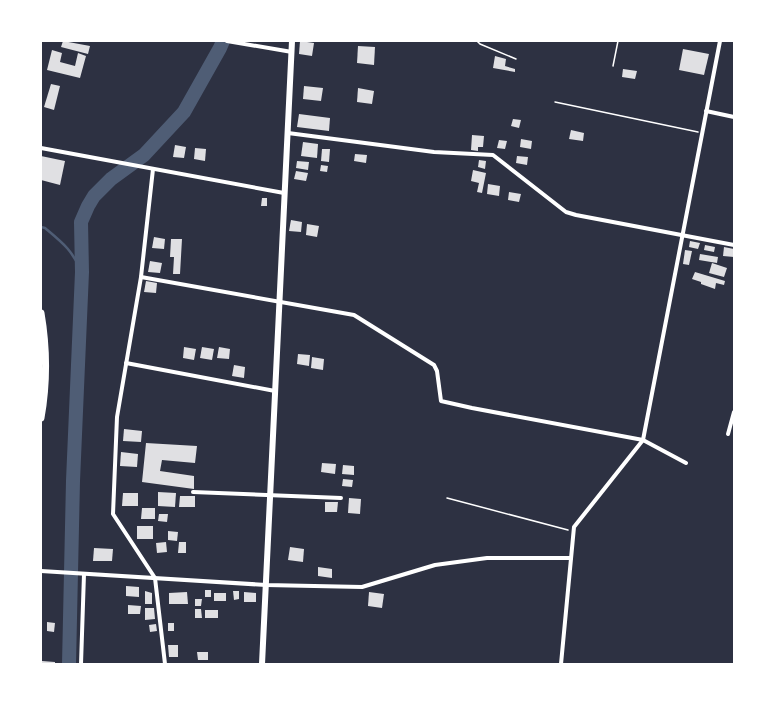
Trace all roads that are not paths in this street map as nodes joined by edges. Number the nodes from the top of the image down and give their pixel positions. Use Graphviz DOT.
graph roads {
  1 [pos="228,41"];
  2 [pos="292,41"];
  3 [pos="720,41"];
  4 [pos="292,52"];
  5 [pos="706,111"];
  6 [pos="734,116"];
  7 [pos="288,133"];
  8 [pos="41,148"];
  9 [pos="153,169"];
  10 [pos="284,193"];
  11 [pos="682,235"];
  12 [pos="734,245"];
  13 [pos="141,277"];
  14 [pos="279,301"];
  15 [pos="41,313"];
  16 [pos="43,352"];
  17 [pos="126,363"];
  18 [pos="275,391"];
  19 [pos="734,412"];
  20 [pos="41,418"];
  21 [pos="728,434"];
  22 [pos="644,440"];
  23 [pos="686,462"];
  24 [pos="193,492"];
  25 [pos="270,495"];
  26 [pos="341,498"];
  27 [pos="571,558"];
  28 [pos="41,571"];
  29 [pos="83,574"];
  30 [pos="155,578"];
  31 [pos="266,585"];
  32 [pos="81,664"];
  33 [pos="165,664"];
  34 [pos="262,664"];
  35 [pos="561,664"];
  1 -- 4 [label="street"];
  2 -- 4 [label="street"];
  3 -- 5 [label="street"];
  4 -- 7 [label="street"];
  5 -- 6 [label="street"];
  5 -- 11 [label="street"];
  7 -- 10 [label="street"];
  7 -- 11 [label="street"];
  8 -- 9 [label="street"];
  9 -- 10 [label="street"];
  9 -- 13 [label="street"];
  10 -- 14 [label="street"];
  11 -- 12 [label="street"];
  11 -- 22 [label="street"];
  13 -- 14 [label="street"];
  13 -- 17 [label="street"];
  14 -- 18 [label="street"];
  14 -- 22 [label="street"];
  15 -- 16 [label="main road"];
  16 -- 20 [label="main road"];
  17 -- 18 [label="street"];
  17 -- 30 [label="street"];
  18 -- 25 [label="street"];
  19 -- 21 [label="street"];
  22 -- 23 [label="street"];
  22 -- 27 [label="street"];
  24 -- 25 [label="street"];
  25 -- 26 [label="street"];
  25 -- 31 [label="street"];
  27 -- 31 [label="street"];
  27 -- 35 [label="street"];
  28 -- 29 [label="street"];
  29 -- 30 [label="street"];
  29 -- 32 [label="street"];
  30 -- 31 [label="street"];
  30 -- 33 [label="street"];
  31 -- 34 [label="street"];
}
